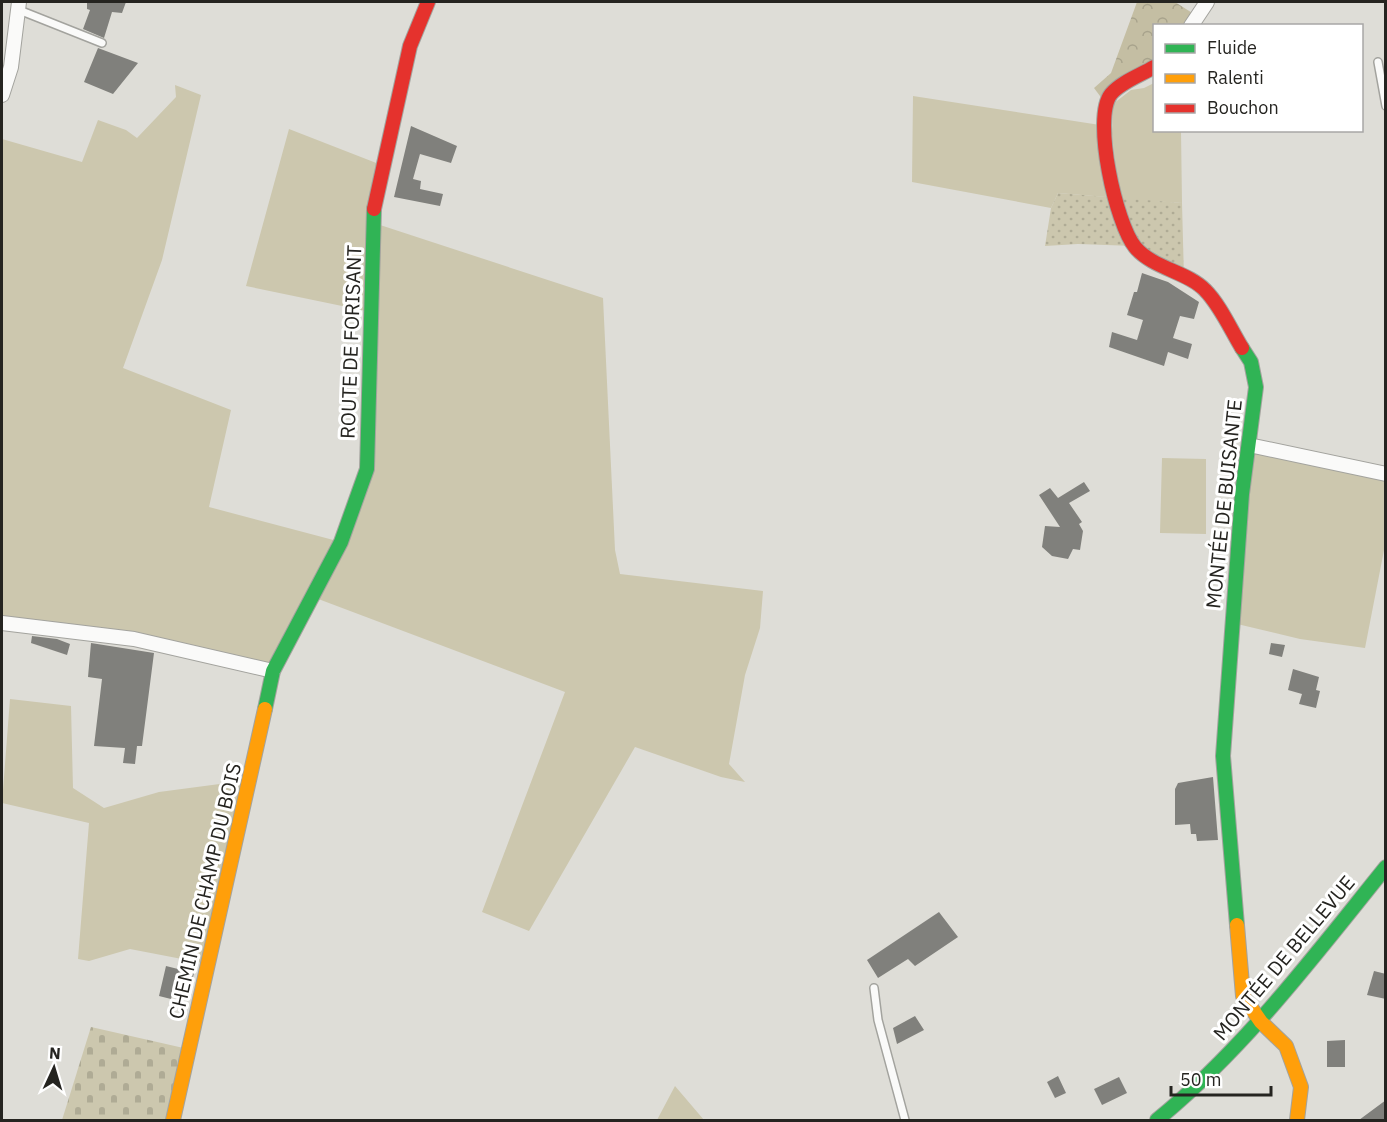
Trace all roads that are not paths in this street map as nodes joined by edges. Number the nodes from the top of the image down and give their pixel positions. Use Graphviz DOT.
graph roads {
  1 [pos="428,2"];
  2 [pos="1207,2"];
  3 [pos="19,6"];
  4 [pos="1192,24"];
  5 [pos="102,43"];
  6 [pos="1378,62"];
  7 [pos="1153,68"];
  8 [pos="2,95"];
  9 [pos="1386,106"];
  10 [pos="1249,445"];
  11 [pos="1386,474"];
  12 [pos="2,623"];
  13 [pos="273,671"];
  14 [pos="1386,867"];
  15 [pos="874,988"];
  16 [pos="1261,1022"];
  17 [pos="173,1120"];
  18 [pos="905,1120"];
  19 [pos="1157,1120"];
  20 [pos="1297,1120"];
  1 -- 13 [label="street, ROUTE DE FORISANT"];
  2 -- 4 [label="street"];
  3 -- 5 [label="lane"];
  3 -- 8 [label="street"];
  6 -- 9 [label="lane"];
  7 -- 10 [label="street, MONTÉE DE BUISANTE"];
  10 -- 11 [label="street"];
  10 -- 16 [label="street, MONTÉE DE BUISANTE"];
  12 -- 13 [label="street"];
  13 -- 17 [label="street, CHEMIN DE CHAMP DU BOIS"];
  14 -- 16 [label="street, MONTÉE DE BELLEVUE"];
  15 -- 18 [label="lane"];
  16 -- 19 [label="street, MONTÉE DE BELLEVUE"];
  16 -- 20 [label="street, MONTÉE DE BUISANTE"];
}
